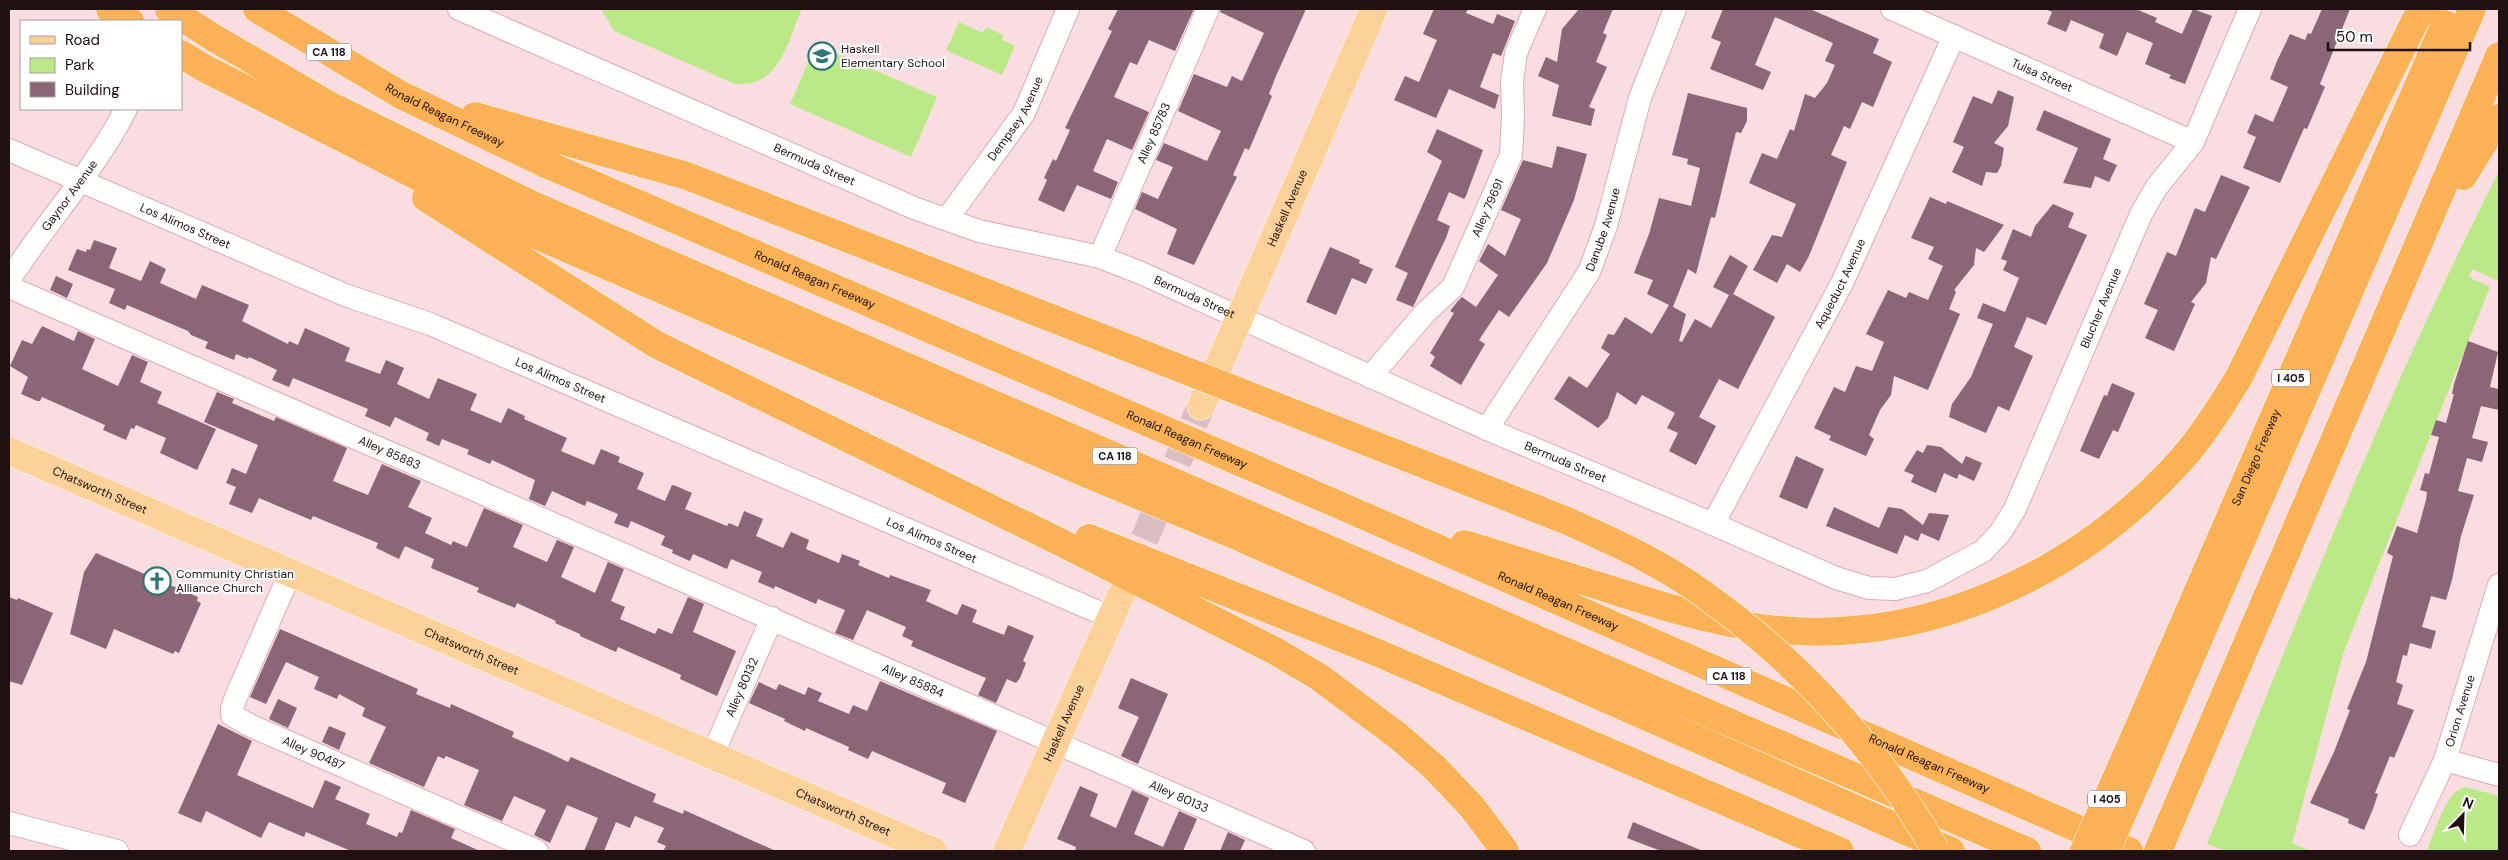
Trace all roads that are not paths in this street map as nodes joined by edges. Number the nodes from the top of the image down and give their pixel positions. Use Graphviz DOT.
graph roads {
  1 [pos="170,9"];
  2 [pos="257,9"];
  3 [pos="459,9"];
  4 [pos="1068,9"];
  5 [pos="1208,9"];
  6 [pos="1374,9"];
  7 [pos="1535,9"];
  8 [pos="1674,9"];
  9 [pos="1892,9"];
  10 [pos="2250,9"];
  11 [pos="2427,9"];
  12 [pos="2452,9"];
  13 [pos="2472,9"];
  14 [pos="1954,36"];
  15 [pos="2499,56"];
  16 [pos="192,61"];
  17 [pos="401,95"];
  18 [pos="126,110"];
  19 [pos="291,112"];
  20 [pos="2486,118"];
  21 [pos="2193,142"];
  22 [pos="9,150"];
  23 [pos="80,181"];
  24 [pos="947,219"];
  25 [pos="1100,258"];
  26 [pos="9,280"];
  27 [pos="9,287"];
  28 [pos="1239,316"];
  29 [pos="1370,377"];
  30 [pos="1201,406"];
  31 [pos="1487,429"];
  32 [pos="9,451"];
  33 [pos="897,463"];
  34 [pos="1330,501"];
  35 [pos="1713,524"];
  36 [pos="290,573"];
  37 [pos="1927,580"];
  38 [pos="2499,584"];
  39 [pos="1115,606"];
  40 [pos="772,618"];
  41 [pos="1054,742"];
  42 [pos="2147,755"];
  43 [pos="712,756"];
  44 [pos="2445,760"];
  45 [pos="2499,774"];
  46 [pos="9,823"];
  47 [pos="2410,835"];
  48 [pos="117,851"];
  49 [pos="537,851"];
  50 [pos="933,851"];
  51 [pos="1008,851"];
  52 [pos="1304,851"];
  53 [pos="1505,851"];
  54 [pos="1840,851"];
  55 [pos="1936,851"];
  56 [pos="1950,851"];
  57 [pos="2027,851"];
  58 [pos="2084,851"];
  59 [pos="2106,851"];
  60 [pos="2127,851"];
  61 [pos="2158,851"];
  1 -- 57 [label="highway, CA 118, bridge"];
  2 -- 17 [label="highway, Ronald Reagan Freeway / CA 118"];
  3 -- 24 [label="street, Bermuda Street"];
  4 -- 24 [label="street, Dempsey Avenue"];
  5 -- 25 [label="street, Alley 85783"];
  6 -- 28 [label="main road, Haskell Avenue"];
  7 -- 29 [label="street, Alley 79691"];
  8 -- 31 [label="street, Danube Avenue"];
  9 -- 14 [label="street, Tulsa Street"];
  10 -- 21 [label="street, Blucher Avenue"];
  11 -- 34 [label="highway"];
  12 -- 42 [label="highway, San Diego Freeway / I 405"];
  13 -- 42 [label="highway"];
  14 -- 21 [label="street, Tulsa Street"];
  14 -- 35 [label="street, Aqueduct Avenue"];
  15 -- 20 [label="highway"];
  16 -- 19 [label="highway, CA 118"];
  17 -- 34 [label="highway, Ronald Reagan Freeway / CA 118"];
  17 -- 55 [label="highway, bridge"];
  18 -- 23 [label="street, Gaynor Avenue"];
  19 -- 33 [label="highway"];
  19 -- 56 [label="highway, CA 118"];
  20 -- 42 [label="highway"];
  20 -- 61 [label="highway"];
  21 -- 37 [label="street, Blucher Avenue"];
  22 -- 23 [label="street, Los Alimos Street"];
  23 -- 26 [label="street, Gaynor Avenue"];
  23 -- 39 [label="street, Los Alimos Street"];
  24 -- 25 [label="street, Bermuda Street"];
  25 -- 28 [label="street, Bermuda Street"];
  27 -- 40 [label="street, Alley 85883"];
  28 -- 29 [label="street, Bermuda Street"];
  28 -- 30 [label="main road, Haskell Avenue"];
  29 -- 31 [label="street, Bermuda Street"];
  31 -- 35 [label="street, Bermuda Street"];
  32 -- 36 [label="main road, Chatsworth Street"];
  33 -- 53 [label="highway"];
  33 -- 54 [label="highway"];
  34 -- 60 [label="highway, Ronald Reagan Freeway / CA 118"];
  35 -- 37 [label="street, Bermuda Street"];
  36 -- 43 [label="main road, Chatsworth Street"];
  36 -- 49 [label="street, Alley 90487"];
  38 -- 44 [label="street, Orion Avenue"];
  39 -- 41 [label="main road, Haskell Avenue"];
  40 -- 41 [label="street, Alley 85884"];
  40 -- 43 [label="street, Alley 80132"];
  41 -- 51 [label="main road, Haskell Avenue"];
  41 -- 52 [label="street, Alley 80133"];
  42 -- 58 [label="highway, San Diego Freeway / I 405, bridge"];
  42 -- 59 [label="highway, bridge"];
  42 -- 60 [label="highway"];
  43 -- 50 [label="main road, Chatsworth Street"];
  44 -- 45 [label="street"];
  44 -- 47 [label="street, Orion Avenue"];
  46 -- 48 [label="street"];
}
